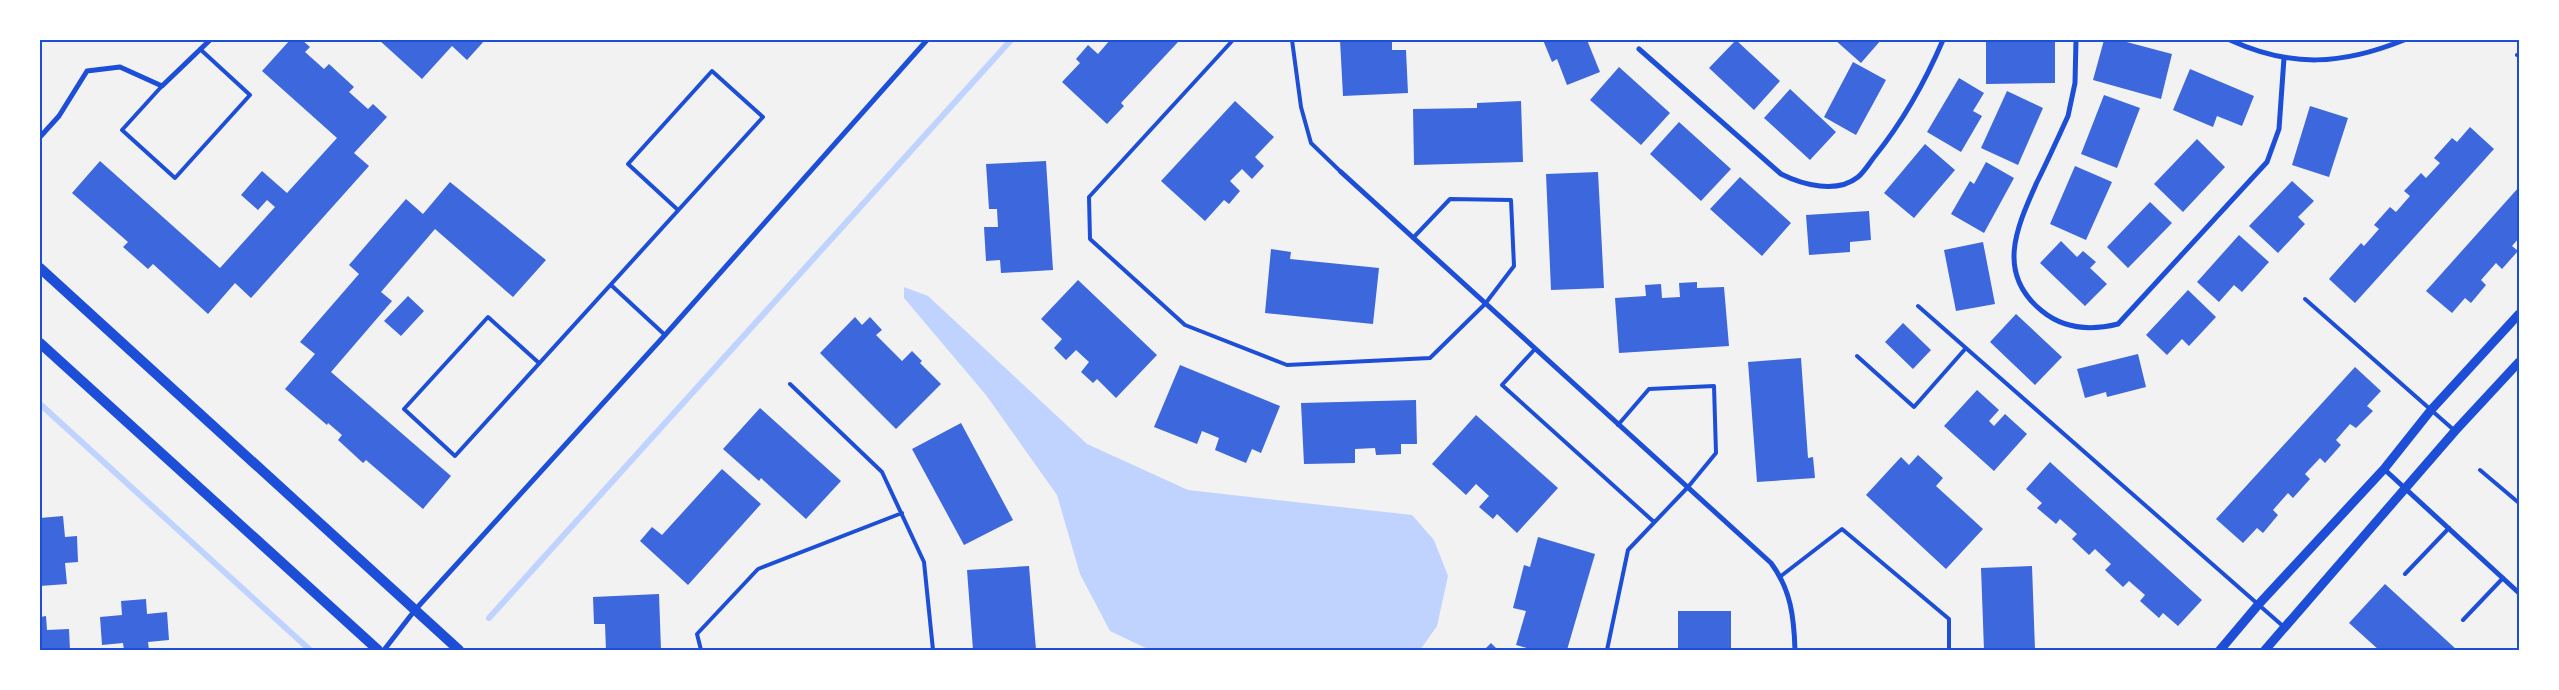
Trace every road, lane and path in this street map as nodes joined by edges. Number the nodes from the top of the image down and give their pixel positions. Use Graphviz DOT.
graph roads {
  1 [pos="210,40"];
  2 [pos="927,40"];
  3 [pos="1233,40"];
  4 [pos="1292,40"];
  5 [pos="1943,40"];
  6 [pos="2076,40"];
  7 [pos="2230,40"];
  8 [pos="2404,40"];
  9 [pos="200,49"];
  10 [pos="1639,49"];
  11 [pos="2284,58"];
  12 [pos="162,86"];
  13 [pos="40,137"];
  14 [pos="1341,172"];
  15 [pos="678,210"];
  16 [pos="1413,238"];
  17 [pos="40,268"];
  18 [pos="611,284"];
  19 [pos="2305,299"];
  20 [pos="1485,304"];
  21 [pos="1918,306"];
  22 [pos="2519,314"];
  23 [pos="665,334"];
  24 [pos="40,343"];
  25 [pos="1966,348"];
  26 [pos="1535,349"];
  27 [pos="1858,356"];
  28 [pos="2519,362"];
  29 [pos="539,363"];
  30 [pos="790,384"];
  31 [pos="2431,410"];
  32 [pos="1618,425"];
  33 [pos="2455,431"];
  34 [pos="2384,468"];
  35 [pos="2480,470"];
  36 [pos="1688,487"];
  37 [pos="2407,489"];
  38 [pos="2519,504"];
  39 [pos="902,513"];
  40 [pos="1654,522"];
  41 [pos="2449,528"];
  42 [pos="2405,574"];
  43 [pos="1780,576"];
  44 [pos="2503,578"];
  45 [pos="2519,592"];
  46 [pos="2258,605"];
  47 [pos="416,610"];
  48 [pos="2463,620"];
  49 [pos="2285,628"];
  50 [pos="378,650"];
  51 [pos="384,650"];
  52 [pos="459,650"];
  53 [pos="701,650"];
  54 [pos="933,650"];
  55 [pos="1607,650"];
  56 [pos="1795,650"];
  57 [pos="1949,650"];
  58 [pos="2220,650"];
  59 [pos="2265,650"];
  1 -- 9 [label="street"];
  2 -- 23 [label="street"];
  3 -- 20 [label="lane"];
  4 -- 14 [label="lane"];
  5 -- 10 [label="street"];
  6 -- 11 [label="street"];
  7 -- 11 [label="street"];
  8 -- 11 [label="street"];
  9 -- 12 [label="street"];
  9 -- 12 [label="lane"];
  12 -- 13 [label="street"];
  14 -- 16 [label="street"];
  15 -- 15 [label="lane"];
  15 -- 18 [label="lane"];
  16 -- 20 [label="street"];
  16 -- 20 [label="lane"];
  17 -- 47 [label="main road"];
  18 -- 23 [label="lane"];
  18 -- 29 [label="lane"];
  19 -- 31 [label="lane"];
  20 -- 26 [label="street"];
  21 -- 25 [label="lane"];
  22 -- 31 [label="street"];
  23 -- 47 [label="street"];
  24 -- 50 [label="main road"];
  25 -- 27 [label="lane"];
  25 -- 46 [label="lane"];
  26 -- 32 [label="street"];
  26 -- 40 [label="lane"];
  28 -- 33 [label="street"];
  29 -- 29 [label="lane"];
  30 -- 39 [label="lane"];
  31 -- 33 [label="lane"];
  31 -- 34 [label="street"];
  32 -- 36 [label="street"];
  32 -- 36 [label="lane"];
  33 -- 37 [label="street"];
  34 -- 37 [label="street"];
  34 -- 46 [label="street"];
  35 -- 38 [label="lane"];
  36 -- 40 [label="lane"];
  36 -- 43 [label="street"];
  37 -- 41 [label="street"];
  37 -- 49 [label="street"];
  39 -- 53 [label="lane"];
  39 -- 54 [label="lane"];
  40 -- 55 [label="lane"];
  41 -- 42 [label="lane"];
  41 -- 44 [label="street"];
  43 -- 56 [label="street"];
  43 -- 57 [label="lane"];
  44 -- 45 [label="street"];
  44 -- 48 [label="lane"];
  46 -- 49 [label="lane"];
  46 -- 58 [label="street"];
  47 -- 51 [label="street"];
  47 -- 52 [label="main road"];
  49 -- 59 [label="street"];
}
